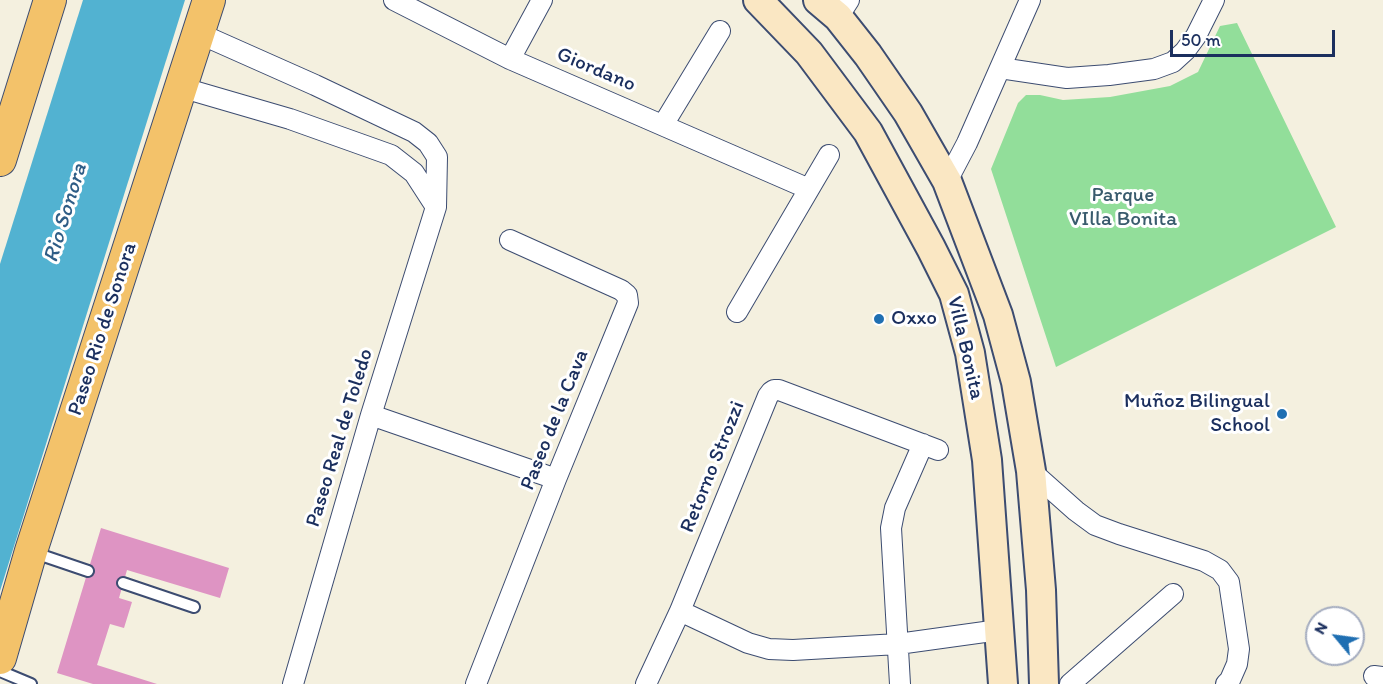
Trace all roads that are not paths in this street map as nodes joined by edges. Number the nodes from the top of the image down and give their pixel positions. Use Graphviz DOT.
graph roads {
  1 [pos="50,0"];
  2 [pos="208,0"];
  3 [pos="394,0"];
  4 [pos="542,0"];
  5 [pos="758,0"];
  6 [pos="1030,0"];
  7 [pos="1214,0"];
  8 [pos="835,6"];
  9 [pos="720,31"];
  10 [pos="198,33"];
  11 [pos="510,59"];
  12 [pos="1000,68"];
  13 [pos="180,87"];
  14 [pos="908,113"];
  15 [pos="663,125"];
  16 [pos="868,132"];
  17 [pos="829,155"];
  18 [pos="0,160"];
  19 [pos="947,182"];
  20 [pos="809,189"];
  21 [pos="436,207"];
  22 [pos="510,240"];
  23 [pos="737,312"];
  24 [pos="371,415"];
  25 [pos="1031,471"];
  26 [pos="556,479"];
  27 [pos="32,551"];
  28 [pos="88,571"];
  29 [pos="123,583"];
  30 [pos="1173,594"];
  31 [pos="194,607"];
  32 [pos="680,611"];
  33 [pos="999,630"];
  34 [pos="898,644"];
  35 [pos="0,658"];
  36 [pos="0,671"];
  37 [pos="31,684"];
  38 [pos="293,684"];
  39 [pos="476,684"];
  40 [pos="646,684"];
  41 [pos="900,684"];
  42 [pos="1003,684"];
  43 [pos="1044,684"];
  44 [pos="1070,684"];
  45 [pos="1226,684"];
  1 -- 18 [label="main road"];
  2 -- 10 [label="main road, Paseo Rio de Sonora"];
  3 -- 11 [label="street, Giordano"];
  4 -- 11 [label="street"];
  5 -- 16 [label="street, Villa Bonita"];
  6 -- 12 [label="street"];
  7 -- 12 [label="street"];
  8 -- 14 [label="street, Villa Bonita"];
  9 -- 15 [label="street"];
  10 -- 13 [label="main road, Paseo Rio de Sonora"];
  10 -- 21 [label="street, Paseo Real de Toledo"];
  11 -- 15 [label="street, Giordano"];
  12 -- 19 [label="street"];
  13 -- 21 [label="street"];
  13 -- 27 [label="main road, Paseo Rio de Sonora"];
  14 -- 16 [label="street"];
  14 -- 19 [label="street, Villa Bonita"];
  15 -- 20 [label="street, Giordano"];
  16 -- 33 [label="street, Villa Bonita"];
  17 -- 20 [label="street"];
  19 -- 25 [label="street, Villa Bonita"];
  20 -- 23 [label="street"];
  21 -- 24 [label="street, Paseo Real de Toledo"];
  22 -- 26 [label="street, Paseo de la Cava"];
  24 -- 26 [label="street"];
  24 -- 38 [label="street, Paseo Real de Toledo"];
  25 -- 43 [label="street, Villa Bonita"];
  25 -- 45 [label="street"];
  26 -- 39 [label="street, Paseo de la Cava"];
  27 -- 28 [label="lane"];
  27 -- 35 [label="main road, Paseo Rio de Sonora"];
  29 -- 31 [label="lane"];
  30 -- 44 [label="street"];
  32 -- 34 [label="street"];
  32 -- 34 [label="street, Retorno Strozzi"];
  32 -- 40 [label="street, Retorno Strozzi"];
  33 -- 34 [label="street"];
  33 -- 42 [label="street, Villa Bonita"];
  34 -- 41 [label="street, Retorno Strozzi"];
  36 -- 37 [label="lane"];
}
